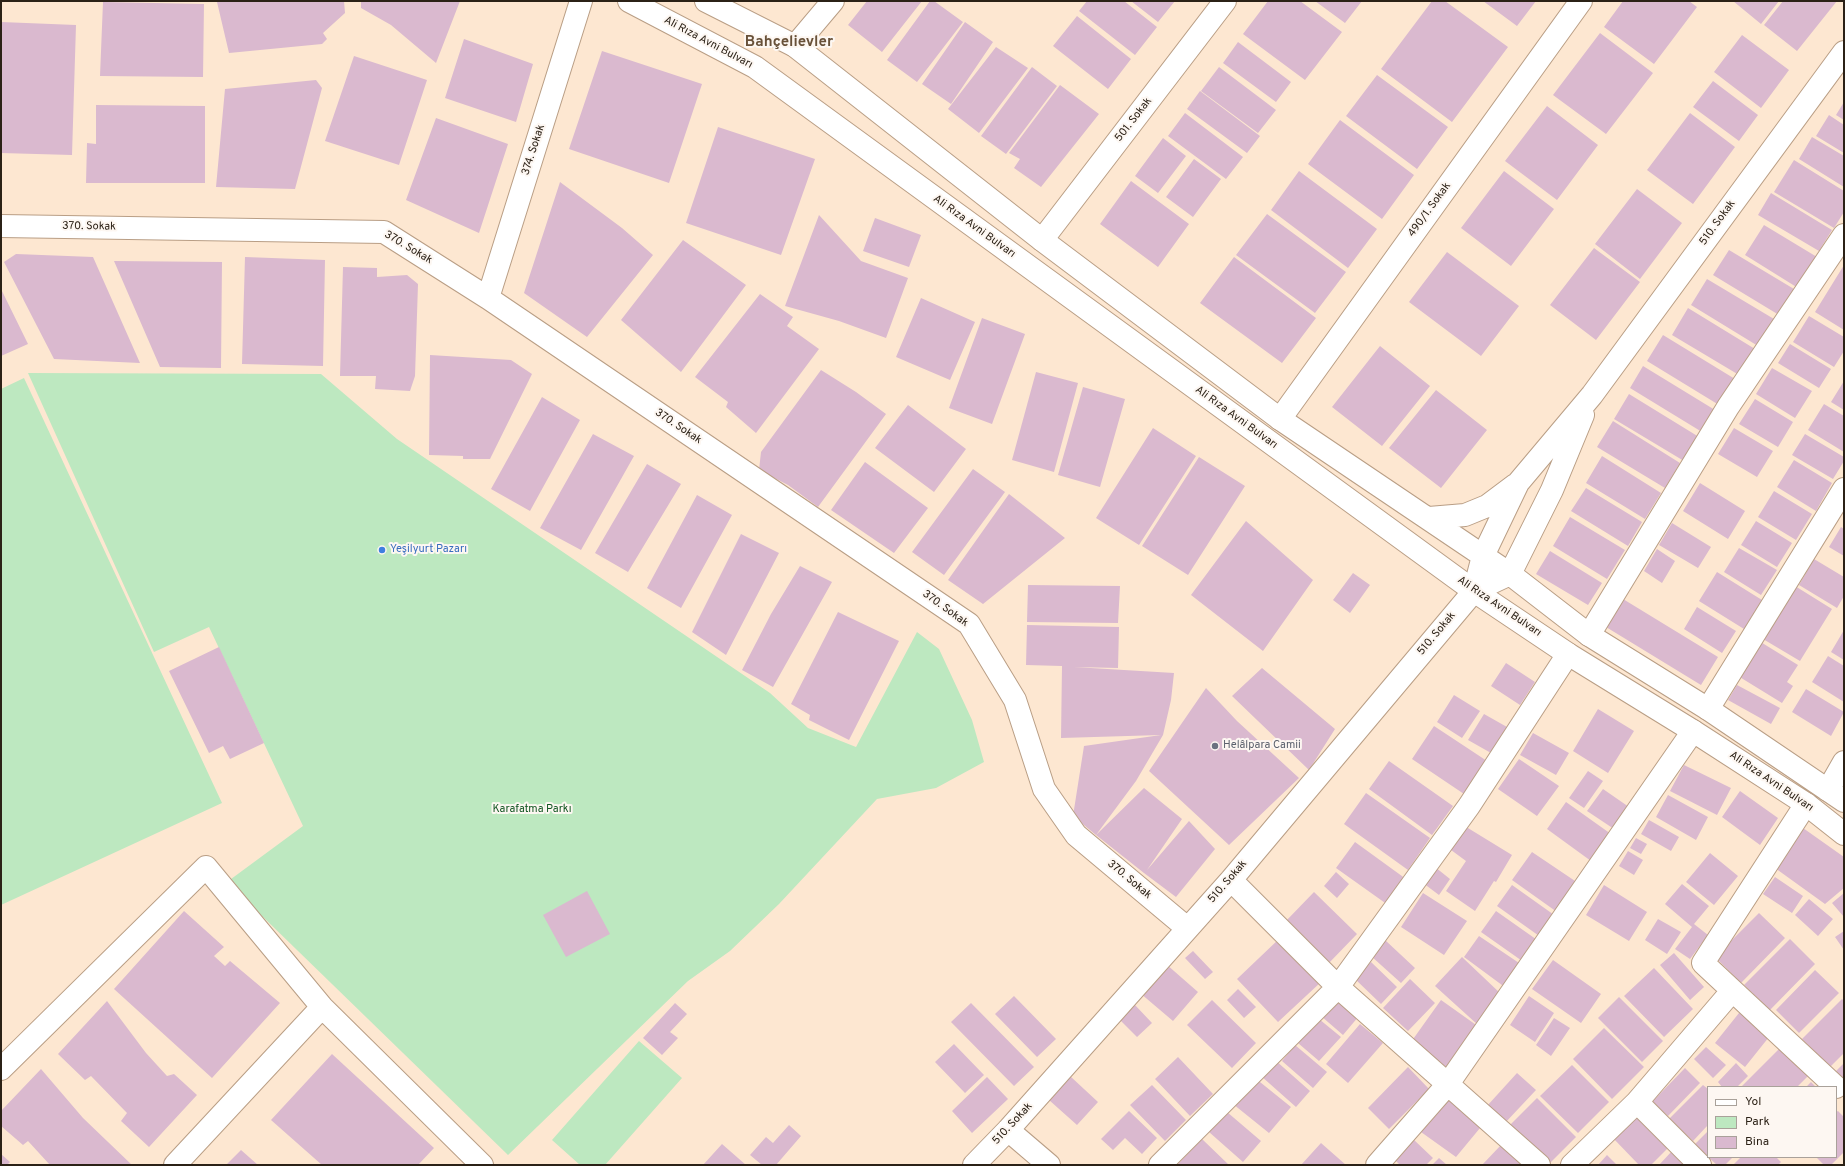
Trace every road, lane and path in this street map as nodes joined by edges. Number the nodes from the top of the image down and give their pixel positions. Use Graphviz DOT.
graph roads {
  1 [pos="581,1"];
  2 [pos="630,1"];
  3 [pos="706,1"];
  4 [pos="833,1"];
  5 [pos="1225,1"];
  6 [pos="1581,1"];
  7 [pos="795,46"];
  8 [pos="1844,52"];
  9 [pos="1,226"];
  10 [pos="1844,235"];
  11 [pos="1042,240"];
  12 [pos="488,298"];
  13 [pos="1592,395"];
  14 [pos="1280,420"];
  15 [pos="1518,484"];
  16 [pos="1844,489"];
  17 [pos="1429,518"];
  18 [pos="1483,556"];
  19 [pos="1510,574"];
  20 [pos="1474,591"];
  21 [pos="1589,635"];
  22 [pos="1568,654"];
  23 [pos="1708,709"];
  24 [pos="1693,731"];
  25 [pos="1844,762"];
  26 [pos="1836,796"];
  27 [pos="1806,804"];
  28 [pos="1844,834"];
  29 [pos="1231,880"];
  30 [pos="1188,928"];
  31 [pos="1338,987"];
  32 [pos="1732,991"];
  33 [pos="322,1007"];
  34 [pos="1,1068"];
  35 [pos="1448,1084"];
  36 [pos="1835,1086"];
  37 [pos="1637,1102"];
  38 [pos="1008,1130"];
  39 [pos="479,1164"];
  40 [pos="175,1165"];
  41 [pos="974,1165"];
  42 [pos="1049,1165"];
  43 [pos="1160,1165"];
  44 [pos="1377,1165"];
  45 [pos="1539,1165"];
  46 [pos="1572,1165"];
  47 [pos="1700,1165"];
  1 -- 12 [label="street, 374. Sokak"];
  2 -- 20 [label="street, Ali Rıza Avni Bulvarı"];
  3 -- 7 [label="street"];
  4 -- 7 [label="street"];
  5 -- 11 [label="street, 501. Sokak"];
  6 -- 14 [label="street, 490/1. Sokak"];
  7 -- 11 [label="street"];
  8 -- 13 [label="street, 510. Sokak"];
  9 -- 12 [label="street, 370. Sokak"];
  10 -- 21 [label="street"];
  11 -- 14 [label="street"];
  12 -- 30 [label="street, 370. Sokak"];
  13 -- 15 [label="street, 510. Sokak"];
  13 -- 19 [label="street, 510. Sokak"];
  14 -- 17 [label="street"];
  15 -- 17 [label="street"];
  15 -- 18 [label="street, 510. Sokak"];
  16 -- 23 [label="street"];
  17 -- 18 [label="street"];
  18 -- 19 [label="street"];
  18 -- 20 [label="street, 510. Sokak"];
  19 -- 20 [label="street"];
  19 -- 21 [label="street"];
  20 -- 22 [label="street, Ali Rıza Avni Bulvarı"];
  20 -- 29 [label="street, 510. Sokak"];
  21 -- 23 [label="street"];
  22 -- 24 [label="street, Ali Rıza Avni Bulvarı"];
  22 -- 31 [label="street"];
  23 -- 26 [label="street"];
  24 -- 27 [label="street, Ali Rıza Avni Bulvarı"];
  24 -- 35 [label="street"];
  25 -- 26 [label="street"];
  27 -- 28 [label="street, Ali Rıza Avni Bulvarı"];
  27 -- 32 [label="street"];
  29 -- 30 [label="street, 510. Sokak"];
  29 -- 31 [label="street"];
  30 -- 38 [label="street, 510. Sokak"];
  31 -- 35 [label="street"];
  31 -- 43 [label="street"];
  32 -- 36 [label="street"];
  32 -- 37 [label="street"];
  33 -- 34 [label="street"];
  33 -- 39 [label="street"];
  33 -- 40 [label="street"];
  35 -- 44 [label="street"];
  35 -- 45 [label="street"];
  37 -- 46 [label="street"];
  37 -- 47 [label="street"];
  38 -- 41 [label="street, 510. Sokak"];
  38 -- 42 [label="street"];
}
